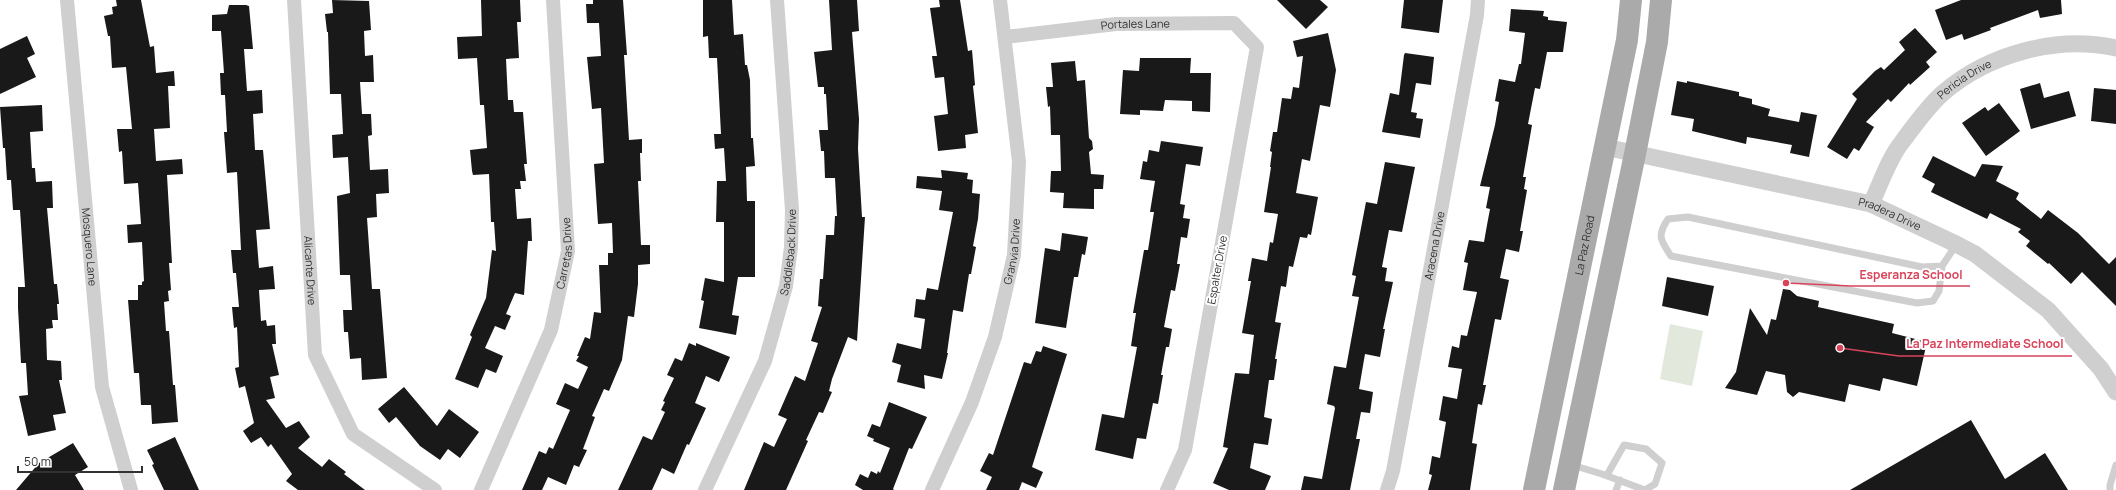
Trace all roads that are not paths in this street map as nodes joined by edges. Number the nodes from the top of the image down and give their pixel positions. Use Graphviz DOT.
graph roads {
  1 [pos="67,0"];
  2 [pos="294,0"];
  3 [pos="553,0"];
  4 [pos="778,0"];
  5 [pos="1000,0"];
  6 [pos="1478,0"];
  7 [pos="1631,0"];
  8 [pos="1661,0"];
  9 [pos="1005,37"];
  10 [pos="1257,46"];
  11 [pos="2116,48"];
  12 [pos="1605,147"];
  13 [pos="1635,154"];
  14 [pos="1871,204"];
  15 [pos="1956,244"];
  16 [pos="1942,266"];
  17 [pos="2116,392"];
  18 [pos="1570,464"];
  19 [pos="2116,465"];
  20 [pos="1608,475"];
  21 [pos="1620,480"];
  22 [pos="131,490"];
  23 [pos="435,490"];
  24 [pos="481,490"];
  25 [pos="705,490"];
  26 [pos="932,490"];
  27 [pos="1167,490"];
  28 [pos="1387,490"];
  29 [pos="1534,490"];
  30 [pos="1564,490"];
  31 [pos="1616,490"];
  32 [pos="1645,490"];
  33 [pos="2110,490"];
  1 -- 22 [label="street, Mosquero Lane"];
  2 -- 23 [label="street, Alicante Drive"];
  3 -- 24 [label="street, Carretas Drive"];
  4 -- 25 [label="street, Saddleback Drive"];
  5 -- 9 [label="street, Granvia Drive"];
  6 -- 28 [label="street, Aracena Drive"];
  7 -- 12 [label="main road, La Paz Road"];
  8 -- 13 [label="main road"];
  9 -- 10 [label="street, Portales Lane"];
  9 -- 26 [label="street, Granvia Drive"];
  10 -- 27 [label="street, Espalter Drive"];
  11 -- 14 [label="street, Pericia Drive"];
  12 -- 13 [label="street, Pradera Drive"];
  12 -- 29 [label="main road, La Paz Road"];
  13 -- 14 [label="street, Pradera Drive"];
  13 -- 18 [label="main road"];
  14 -- 15 [label="street, Pradera Drive"];
  15 -- 16 [label="lane"];
  15 -- 17 [label="street, Pradera Drive"];
  16 -- 16 [label="lane"];
  18 -- 20 [label="lane"];
  18 -- 30 [label="main road"];
  19 -- 33 [label="lane"];
  20 -- 21 [label="lane"];
  20 -- 32 [label="lane"];
  21 -- 31 [label="lane"];
  21 -- 32 [label="lane"];
}
